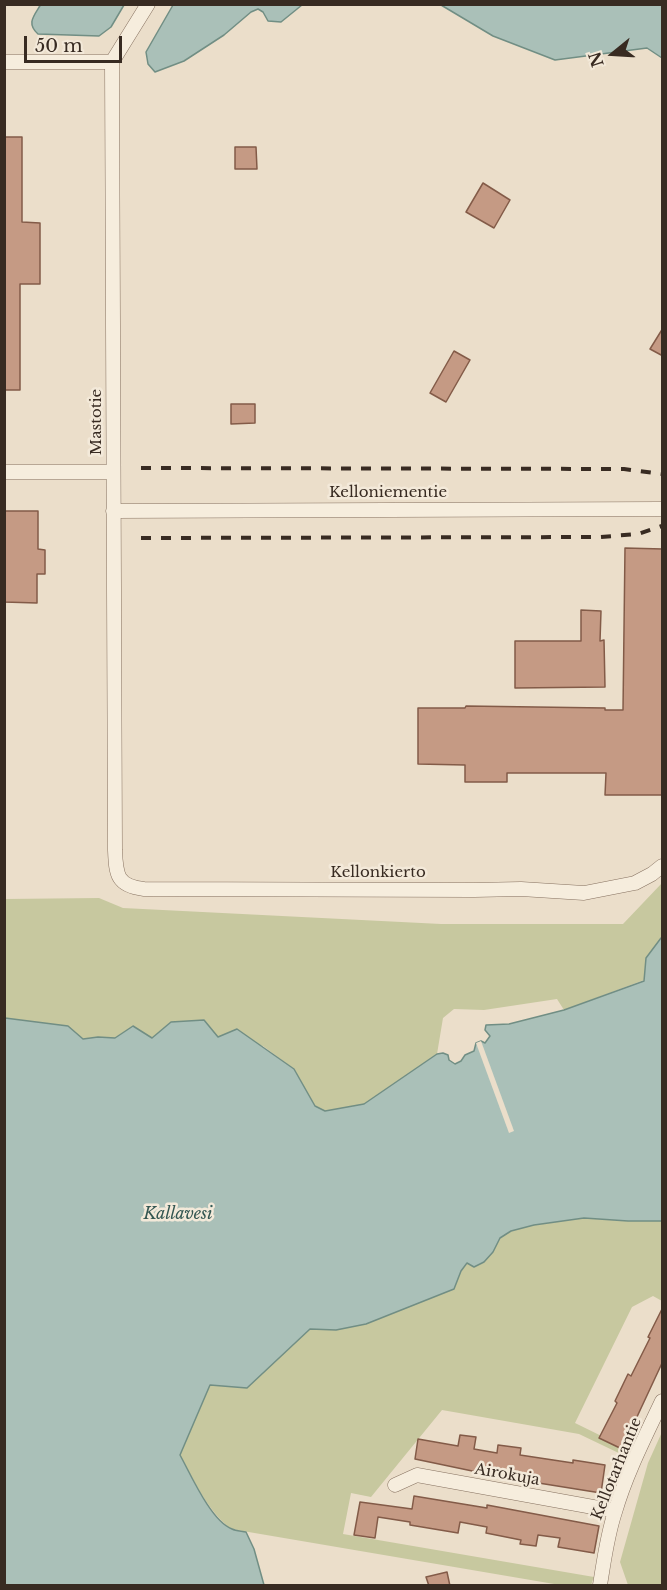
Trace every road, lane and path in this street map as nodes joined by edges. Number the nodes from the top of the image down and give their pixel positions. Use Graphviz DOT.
graph roads {
  1 [pos="148,4"];
  2 [pos="4,62"];
  3 [pos="112,62"];
  4 [pos="4,472"];
  5 [pos="113,472"];
  6 [pos="663,509"];
  7 [pos="113,511"];
  8 [pos="115,850"];
  9 [pos="663,866"];
  10 [pos="663,1401"];
  11 [pos="395,1485"];
  12 [pos="615,1511"];
  13 [pos="600,1585"];
  1 -- 3 [label="street"];
  2 -- 3 [label="street"];
  3 -- 5 [label="street, Mastotie"];
  4 -- 5 [label="street"];
  5 -- 7 [label="street, Mastotie"];
  6 -- 7 [label="street, Kelloniementie"];
  7 -- 8 [label="street, Mastotie"];
  8 -- 9 [label="street, Kellonkierto"];
  10 -- 12 [label="street, Kellotarhantie"];
  11 -- 12 [label="street, Airokuja"];
  12 -- 13 [label="street, Kellotarhantie"];
}
